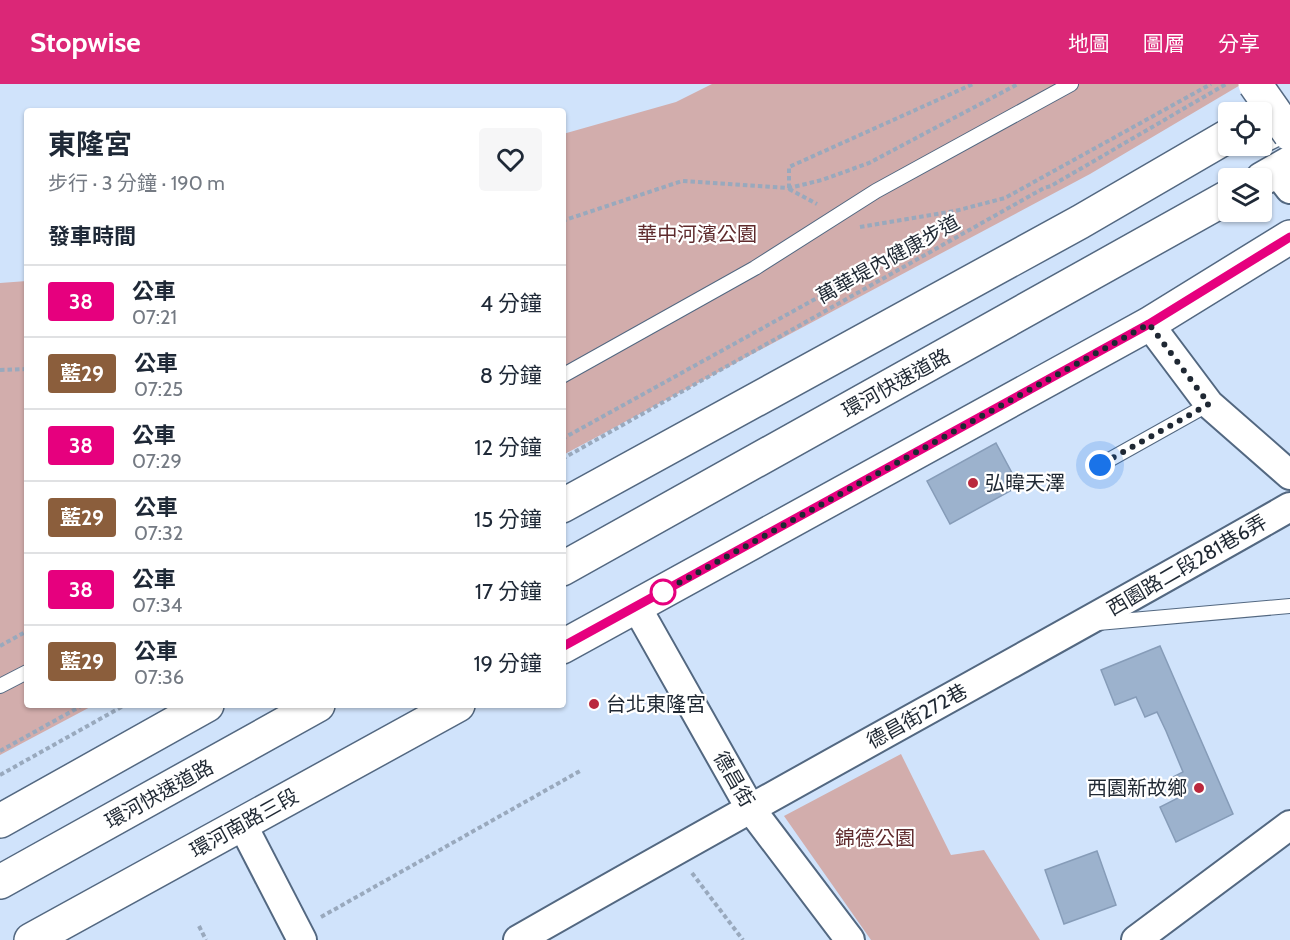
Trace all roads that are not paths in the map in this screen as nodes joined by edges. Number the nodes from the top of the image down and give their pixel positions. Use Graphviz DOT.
graph roads {
  1 [pos="1071,84"];
  2 [pos="1255,84"];
  3 [pos="1290,101"];
  4 [pos="1272,111"];
  5 [pos="1290,122"];
  6 [pos="1272,131"];
  7 [pos="1290,134"];
  8 [pos="1218,142"];
  9 [pos="1220,156"];
  10 [pos="1218,203"];
  11 [pos="1080,222"];
  12 [pos="1290,237"];
  13 [pos="1149,324"];
  14 [pos="566,374"];
  15 [pos="1209,404"];
  16 [pos="1100,465"];
  17 [pos="1290,475"];
  18 [pos="566,504"];
  19 [pos="1290,507"];
  20 [pos="566,567"];
  21 [pos="636,606"];
  22 [pos="1290,606"];
  23 [pos="1084,624"];
  24 [pos="566,645"];
  25 [pos="24,674"];
  26 [pos="0,686"];
  27 [pos="202,708"];
  28 [pos="313,708"];
  29 [pos="453,708"];
  30 [pos="750,808"];
  31 [pos="0,821"];
  32 [pos="242,824"];
  33 [pos="1290,825"];
  34 [pos="0,882"];
  35 [pos="299,936"];
  36 [pos="1150,936"];
  37 [pos="31,940"];
  38 [pos="518,940"];
  39 [pos="850,940"];
  1 -- 14 [label="lane"];
  2 -- 7 [label="main road, bridge"];
  3 -- 4 [label="main road"];
  5 -- 6 [label="main road"];
  8 -- 11 [label="main road"];
  9 -- 11 [label="main road"];
  10 -- 20 [label="main road, 環河快速道路"];
  11 -- 18 [label="main road"];
  12 -- 13 [label="main road"];
  13 -- 15 [label="street"];
  13 -- 21 [label="main road"];
  15 -- 16 [label="lane"];
  15 -- 17 [label="street"];
  19 -- 23 [label="street, 西園路二段281巷6弄"];
  21 -- 24 [label="main road"];
  21 -- 30 [label="street, 德昌街"];
  22 -- 23 [label="lane"];
  23 -- 30 [label="street, 德昌街272巷"];
  25 -- 26 [label="lane"];
  27 -- 31 [label="main road"];
  28 -- 34 [label="main road, 環河快速道路"];
  29 -- 32 [label="main road, 環河南路三段"];
  30 -- 38 [label="street, 德昌街272巷"];
  30 -- 39 [label="street, 德昌街"];
  32 -- 35 [label="street"];
  32 -- 37 [label="main road, 環河南路三段"];
  33 -- 36 [label="street"];
}
